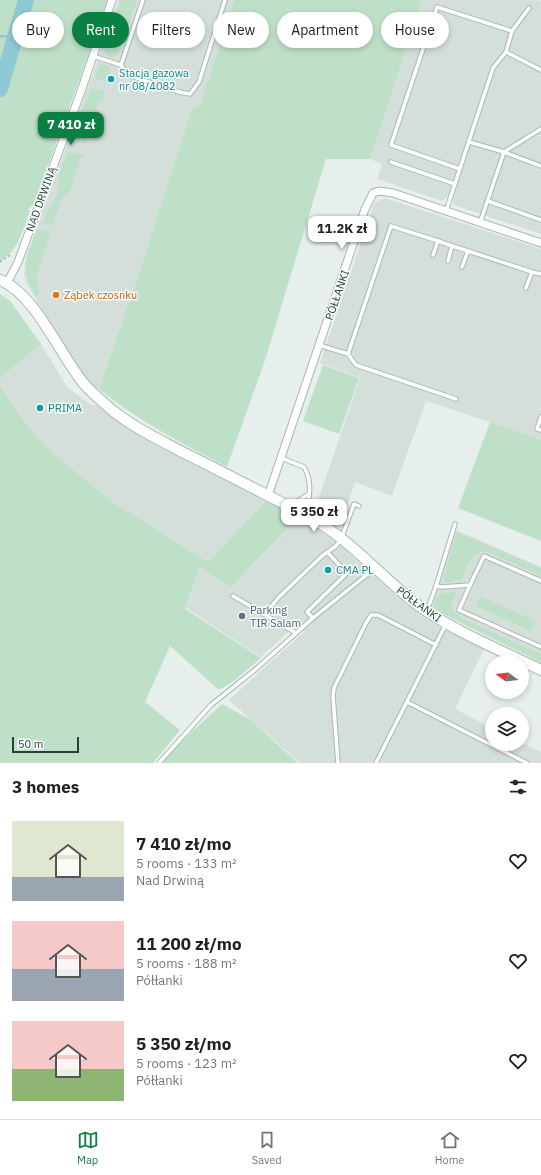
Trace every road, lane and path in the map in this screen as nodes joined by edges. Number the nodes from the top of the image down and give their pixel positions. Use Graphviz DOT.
graph roads {
  1 [pos="112,0"];
  2 [pos="143,0"];
  3 [pos="225,0"];
  4 [pos="529,8"];
  5 [pos="512,31"];
  6 [pos="506,52"];
  7 [pos="93,56"];
  8 [pos="121,65"];
  9 [pos="541,70"];
  10 [pos="541,130"];
  11 [pos="469,142"];
  12 [pos="504,152"];
  13 [pos="391,162"];
  14 [pos="541,166"];
  15 [pos="460,168"];
  16 [pos="455,184"];
  17 [pos="488,201"];
  18 [pos="446,212"];
  19 [pos="541,220"];
  20 [pos="480,222"];
  21 [pos="438,242"];
  22 [pos="541,243"];
  23 [pos="452,246"];
  24 [pos="468,251"];
  25 [pos="433,255"];
  26 [pos="448,261"];
  27 [pos="462,266"];
  28 [pos="532,272"];
  29 [pos="541,274"];
  30 [pos="3,282"];
  31 [pos="526,288"];
  32 [pos="320,345"];
  33 [pos="348,354"];
  34 [pos="456,399"];
  35 [pos="541,417"];
  36 [pos="541,430"];
  37 [pos="281,458"];
  38 [pos="309,494"];
  39 [pos="268,496"];
  40 [pos="290,506"];
  41 [pos="359,506"];
  42 [pos="307,515"];
  43 [pos="455,524"];
  44 [pos="342,539"];
  45 [pos="327,552"];
  46 [pos="375,568"];
  47 [pos="541,582"];
  48 [pos="470,585"];
  49 [pos="436,586"];
  50 [pos="233,596"];
  51 [pos="426,611"];
  52 [pos="265,614"];
  53 [pos="313,618"];
  54 [pos="447,623"];
  55 [pos="296,633"];
  56 [pos="436,645"];
  57 [pos="541,647"];
  58 [pos="541,670"];
  59 [pos="407,702"];
  60 [pos="159,763"];
  61 [pos="338,763"];
  62 [pos="376,763"];
  63 [pos="527,763"];
  1 -- 7 [label="street, NAD DRWINĄ"];
  2 -- 8 [label="lane"];
  3 -- 8 [label="lane"];
  4 -- 5 [label="lane"];
  5 -- 6 [label="lane"];
  5 -- 15 [label="lane"];
  6 -- 9 [label="lane"];
  6 -- 11 [label="lane"];
  7 -- 8 [label="lane"];
  7 -- 30 [label="street, NAD DRWINĄ"];
  10 -- 12 [label="lane"];
  11 -- 12 [label="lane"];
  11 -- 15 [label="lane"];
  12 -- 14 [label="lane"];
  12 -- 17 [label="lane"];
  13 -- 16 [label="lane"];
  15 -- 16 [label="lane"];
  16 -- 18 [label="lane"];
  17 -- 19 [label="lane"];
  17 -- 20 [label="lane"];
  18 -- 20 [label="street, PÓŁŁANKI"];
  18 -- 32 [label="street, PÓŁŁANKI"];
  20 -- 22 [label="street, PÓŁŁANKI"];
  21 -- 23 [label="lane"];
  21 -- 25 [label="lane"];
  21 -- 33 [label="lane"];
  23 -- 24 [label="lane"];
  23 -- 26 [label="lane"];
  24 -- 27 [label="lane"];
  24 -- 28 [label="lane"];
  28 -- 29 [label="lane"];
  28 -- 31 [label="lane"];
  30 -- 39 [label="street, PÓŁŁANKI"];
  32 -- 33 [label="lane"];
  32 -- 37 [label="street, PÓŁŁANKI"];
  33 -- 34 [label="lane"];
  35 -- 36 [label="lane"];
  37 -- 38 [label="lane"];
  37 -- 39 [label="street, PÓŁŁANKI"];
  38 -- 40 [label="lane"];
  38 -- 42 [label="lane"];
  39 -- 40 [label="street, PÓŁŁANKI"];
  40 -- 42 [label="street, PÓŁŁANKI"];
  41 -- 44 [label="lane"];
  42 -- 44 [label="street, PÓŁŁANKI"];
  43 -- 49 [label="lane"];
  44 -- 45 [label="lane"];
  44 -- 46 [label="street, PÓŁŁANKI"];
  45 -- 52 [label="lane"];
  45 -- 53 [label="lane"];
  46 -- 51 [label="street, PÓŁŁANKI"];
  46 -- 53 [label="lane"];
  47 -- 48 [label="lane"];
  48 -- 49 [label="lane"];
  48 -- 57 [label="lane"];
  49 -- 51 [label="lane"];
  50 -- 52 [label="lane"];
  51 -- 54 [label="street, PÓŁŁANKI"];
  52 -- 55 [label="lane"];
  53 -- 55 [label="lane"];
  54 -- 56 [label="lane"];
  54 -- 58 [label="street, PÓŁŁANKI"];
  55 -- 60 [label="lane"];
  56 -- 59 [label="lane"];
  56 -- 61 [label="lane"];
  59 -- 62 [label="lane"];
  59 -- 63 [label="lane"];
}
